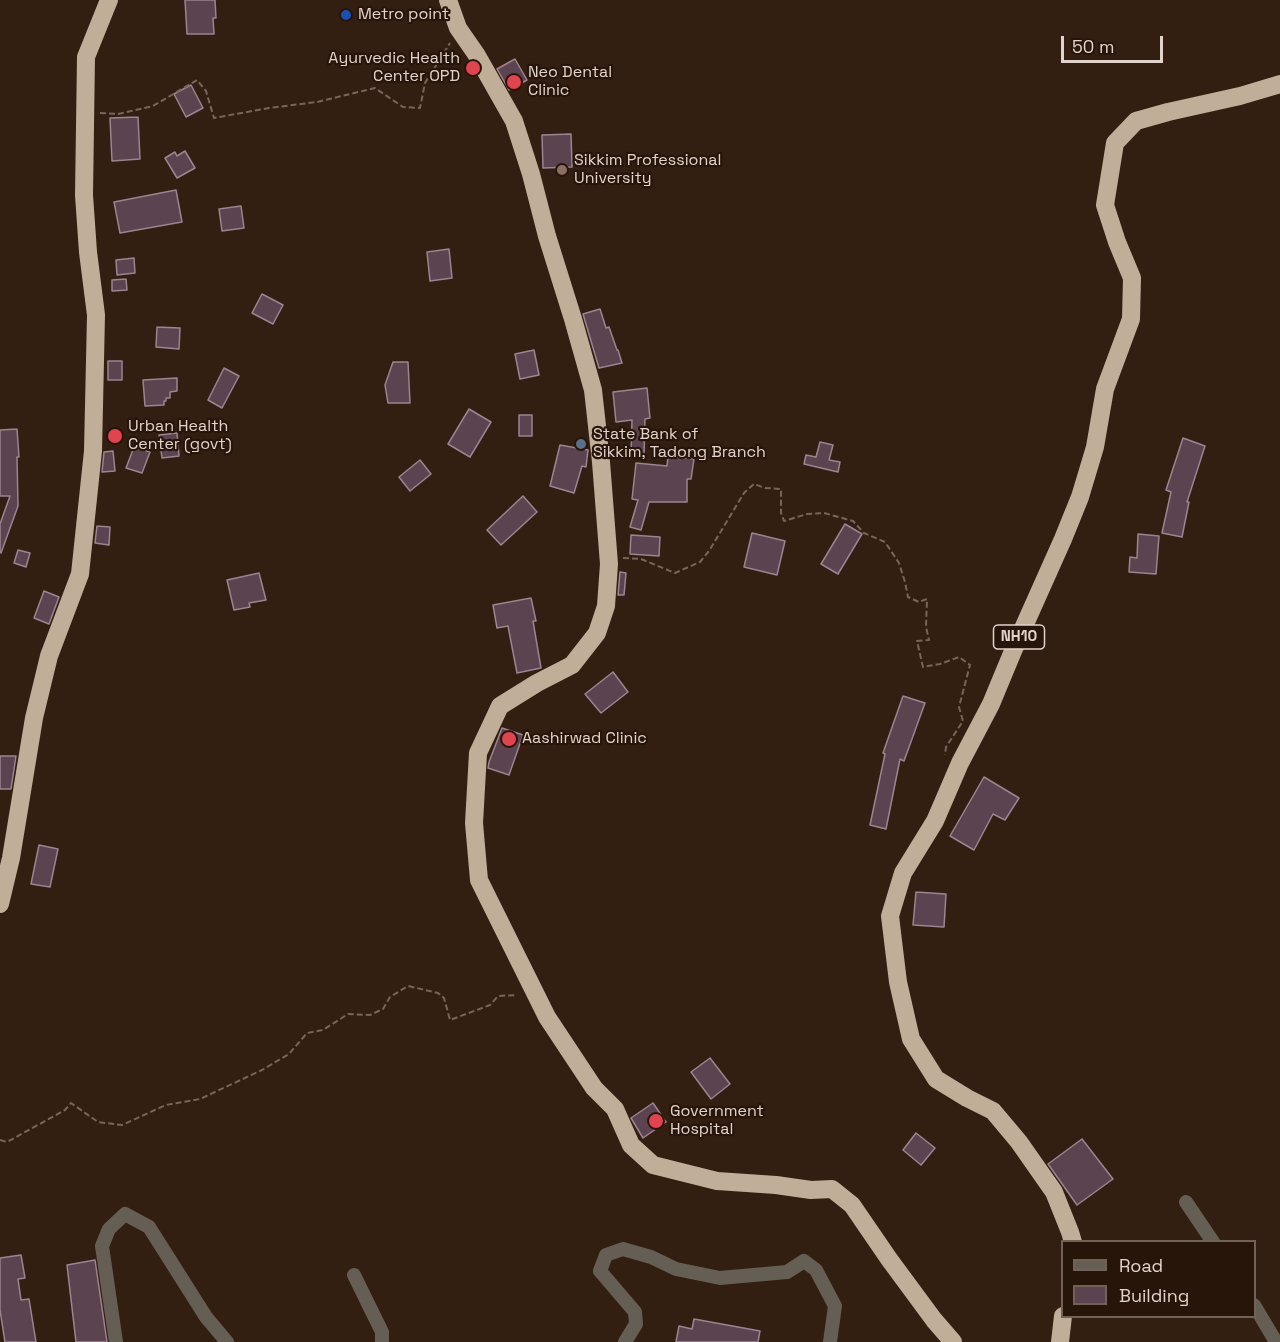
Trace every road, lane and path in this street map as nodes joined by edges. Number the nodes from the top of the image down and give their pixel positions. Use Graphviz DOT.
graph roads {
  1 [pos="109,0"];
  2 [pos="448,0"];
  3 [pos="458,28"];
  4 [pos="1280,84"];
  5 [pos="85,113"];
  6 [pos="609,564"];
  7 [pos="951,785"];
  8 [pos="0,904"];
  9 [pos="527,978"];
  10 [pos="0,1140"];
  11 [pos="1186,1202"];
  12 [pos="1072,1240"];
  13 [pos="1212,1240"];
  14 [pos="354,1275"];
  15 [pos="1256,1308"];
  16 [pos="1063,1318"];
  17 [pos="116,1342"];
  18 [pos="227,1342"];
  19 [pos="382,1342"];
  20 [pos="625,1342"];
  21 [pos="830,1342"];
  22 [pos="953,1342"];
  23 [pos="1060,1342"];
  24 [pos="1276,1342"];
  1 -- 5 [label="highway"];
  2 -- 3 [label="highway"];
  3 -- 5 [label="path"];
  3 -- 6 [label="highway"];
  4 -- 7 [label="highway, NH10"];
  5 -- 8 [label="highway"];
  6 -- 7 [label="path"];
  6 -- 9 [label="highway"];
  7 -- 12 [label="highway, NH10"];
  9 -- 10 [label="path"];
  9 -- 22 [label="highway"];
  11 -- 13 [label="street"];
  14 -- 19 [label="street"];
  15 -- 24 [label="street"];
  16 -- 23 [label="highway"];
  17 -- 18 [label="street"];
  20 -- 21 [label="street"];
}
